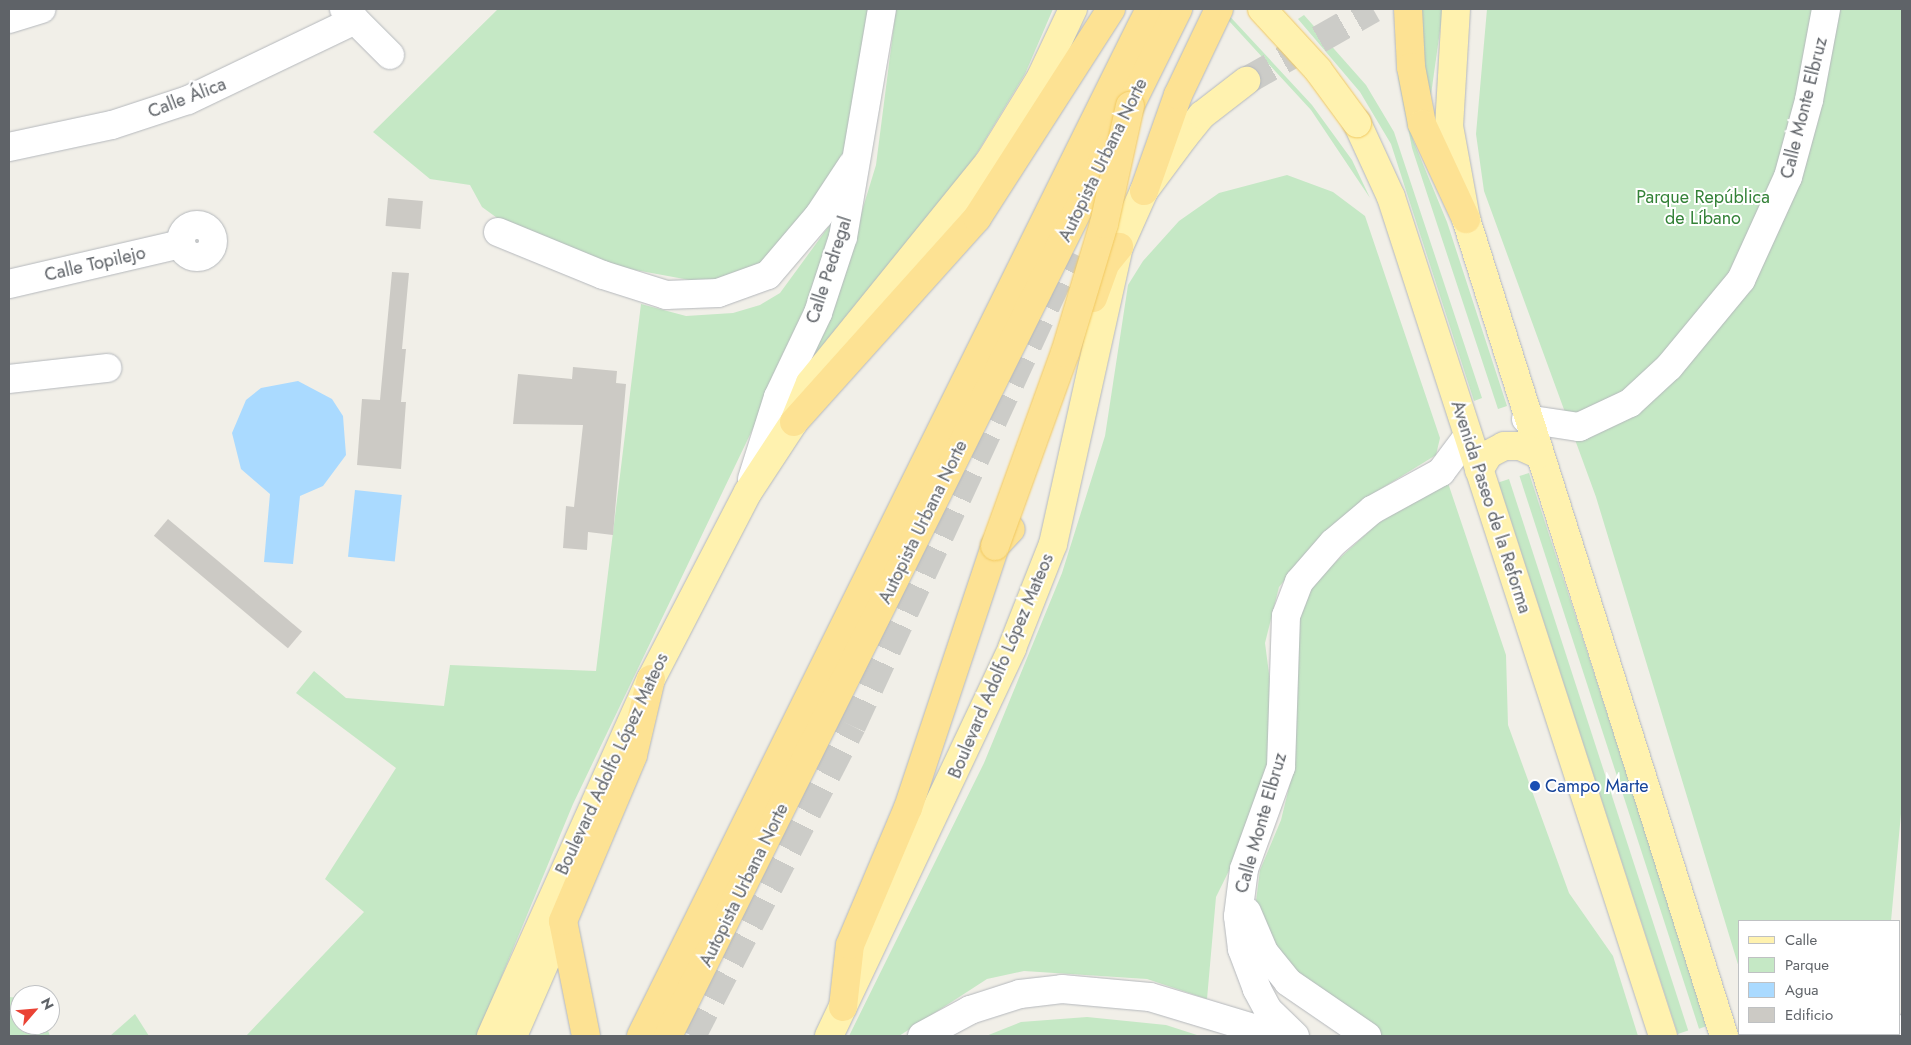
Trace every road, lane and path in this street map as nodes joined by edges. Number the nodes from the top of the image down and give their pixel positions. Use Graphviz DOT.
graph roads {
  1 [pos="41,9"];
  2 [pos="882,9"];
  3 [pos="1073,9"];
  4 [pos="1093,9"];
  5 [pos="1111,9"];
  6 [pos="1150,9"];
  7 [pos="1178,9"];
  8 [pos="1219,9"];
  9 [pos="1262,9"];
  10 [pos="1408,9"];
  11 [pos="1456,9"];
  12 [pos="1826,9"];
  13 [pos="349,15"];
  14 [pos="9,19"];
  15 [pos="390,55"];
  16 [pos="1067,77"];
  17 [pos="1246,81"];
  18 [pos="1130,106"];
  19 [pos="9,147"];
  20 [pos="858,155"];
  21 [pos="1144,191"];
  22 [pos="1466,219"];
  23 [pos="498,232"];
  24 [pos="181,244"];
  25 [pos="1119,248"];
  26 [pos="9,284"];
  27 [pos="107,368"];
  28 [pos="9,379"];
  29 [pos="1052,391"];
  30 [pos="1526,419"];
  31 [pos="794,422"];
  32 [pos="1468,436"];
  33 [pos="1045,445"];
  34 [pos="1538,454"];
  35 [pos="1479,470"];
  36 [pos="748,492"];
  37 [pos="995,546"];
  38 [pos="651,679"];
  39 [pos="1240,884"];
  40 [pos="563,921"];
  41 [pos="844,1007"];
  42 [pos="491,1036"];
  43 [pos="513,1036"];
  44 [pos="586,1036"];
  45 [pos="641,1036"];
  46 [pos="668,1036"];
  47 [pos="829,1036"];
  48 [pos="922,1036"];
  49 [pos="1279,1036"];
  50 [pos="1295,1036"];
  51 [pos="1367,1036"];
  52 [pos="1663,1036"];
  53 [pos="1724,1036"];
  1 -- 14 [label="street"];
  2 -- 20 [label="street, Calle Pedregal"];
  3 -- 31 [label="main road, Boulevard Adolfo López Mateos"];
  4 -- 16 [label="highway"];
  5 -- 16 [label="highway"];
  6 -- 45 [label="highway, Autopista Urbana Norte"];
  7 -- 18 [label="highway, Autopista Urbana Norte"];
  8 -- 21 [label="highway"];
  9 -- 32 [label="main road, Avenida Paseo de la Reforma, bridge"];
  10 -- 22 [label="highway"];
  11 -- 22 [label="main road"];
  12 -- 30 [label="street, Calle Monte Elbruz"];
  13 -- 15 [label="street"];
  13 -- 19 [label="street, Calle Álica"];
  16 -- 31 [label="highway"];
  17 -- 21 [label="main road, Boulevard Adolfo López Mateos"];
  18 -- 29 [label="highway, bridge"];
  18 -- 46 [label="highway, Autopista Urbana Norte, bridge"];
  20 -- 23 [label="street"];
  20 -- 36 [label="street, Calle Pedregal"];
  21 -- 25 [label="main road, Boulevard Adolfo López Mateos"];
  22 -- 30 [label="main road"];
  24 -- 26 [label="street, Calle Topilejo"];
  25 -- 33 [label="highway"];
  25 -- 41 [label="main road, Boulevard Adolfo López Mateos"];
  27 -- 28 [label="street"];
  29 -- 33 [label="highway, bridge"];
  29 -- 37 [label="highway, bridge"];
  30 -- 34 [label="main road"];
  31 -- 36 [label="main road, Boulevard Adolfo López Mateos"];
  32 -- 35 [label="main road, Avenida Paseo de la Reforma"];
  32 -- 39 [label="street, Calle Monte Elbruz"];
  33 -- 37 [label="highway"];
  34 -- 35 [label="main road"];
  34 -- 53 [label="main road"];
  35 -- 52 [label="main road, Avenida Paseo de la Reforma"];
  36 -- 38 [label="main road, Boulevard Adolfo López Mateos"];
  37 -- 41 [label="highway"];
  38 -- 40 [label="highway"];
  38 -- 42 [label="main road, Boulevard Adolfo López Mateos"];
  39 -- 50 [label="street, Calle Monte Elbruz"];
  39 -- 51 [label="street"];
  40 -- 43 [label="main road"];
  40 -- 44 [label="highway"];
  41 -- 47 [label="main road, Boulevard Adolfo López Mateos"];
  48 -- 49 [label="street"];
}
